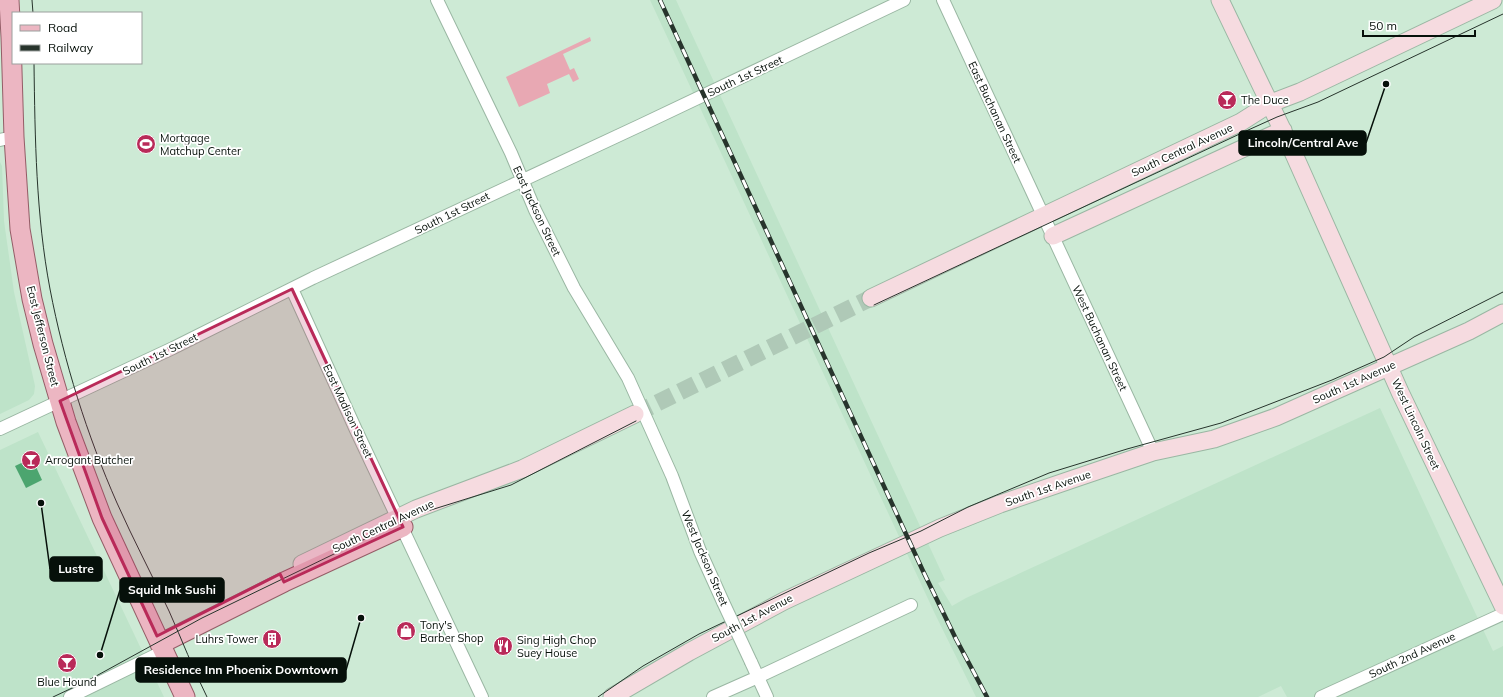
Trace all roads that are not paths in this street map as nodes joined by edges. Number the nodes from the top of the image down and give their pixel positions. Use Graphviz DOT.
graph roads {
  1 [pos="9,0"];
  2 [pos="437,0"];
  3 [pos="904,0"];
  4 [pos="943,0"];
  5 [pos="1220,0"];
  6 [pos="1493,0"];
  7 [pos="1271,104"];
  8 [pos="1283,130"];
  9 [pos="7,138"];
  10 [pos="522,180"];
  11 [pos="1048,225"];
  12 [pos="292,289"];
  13 [pos="871,298"];
  14 [pos="1503,313"];
  15 [pos="1503,323"];
  16 [pos="1469,331"];
  17 [pos="1389,366"];
  18 [pos="60,401"];
  19 [pos="640,416"];
  20 [pos="0,429"];
  21 [pos="1153,452"];
  22 [pos="402,525"];
  23 [pos="911,605"];
  24 [pos="1503,606"];
  25 [pos="1503,614"];
  26 [pos="160,644"];
  27 [pos="758,677"];
  28 [pos="70,697"];
  29 [pos="185,697"];
  30 [pos="482,697"];
  31 [pos="612,697"];
  32 [pos="713,697"];
  33 [pos="767,697"];
  34 [pos="1321,697"];
  1 -- 9 [label="main road, East Jefferson Street"];
  2 -- 10 [label="street, East Jackson Street"];
  3 -- 10 [label="street, South 1st Street"];
  4 -- 11 [label="street, East Buchanan Street"];
  5 -- 7 [label="main road, West Lincoln Street"];
  6 -- 7 [label="main road, South Central Avenue"];
  7 -- 8 [label="main road, West Lincoln Street"];
  7 -- 11 [label="main road, South Central Avenue"];
  8 -- 11 [label="main road"];
  8 -- 17 [label="main road, West Lincoln Street"];
  9 -- 18 [label="main road, East Jefferson Street"];
  10 -- 12 [label="street, South 1st Street"];
  10 -- 19 [label="street, East Jackson Street"];
  11 -- 13 [label="main road, South Central Avenue"];
  11 -- 21 [label="street, West Buchanan Street"];
  12 -- 18 [label="street, South 1st Street"];
  12 -- 22 [label="street, East Madison Street"];
  14 -- 16 [label="main road"];
  15 -- 16 [label="street, South 1st Avenue"];
  16 -- 17 [label="main road, South 1st Avenue"];
  17 -- 21 [label="main road, South 1st Avenue"];
  17 -- 24 [label="main road, West Lincoln Street"];
  18 -- 20 [label="street, South 1st Street"];
  18 -- 26 [label="main road, East Jefferson Street"];
  19 -- 22 [label="main road, South Central Avenue"];
  19 -- 27 [label="street, West Jackson Street, bridge"];
  21 -- 31 [label="main road, South 1st Avenue"];
  22 -- 26 [label="main road"];
  22 -- 30 [label="street, East Madison Street"];
  23 -- 27 [label="street"];
  25 -- 34 [label="street, South 2nd Avenue"];
  26 -- 28 [label="street"];
  26 -- 29 [label="main road, East Jefferson Street"];
  27 -- 32 [label="street"];
  27 -- 33 [label="street, West Jackson Street"];
}
